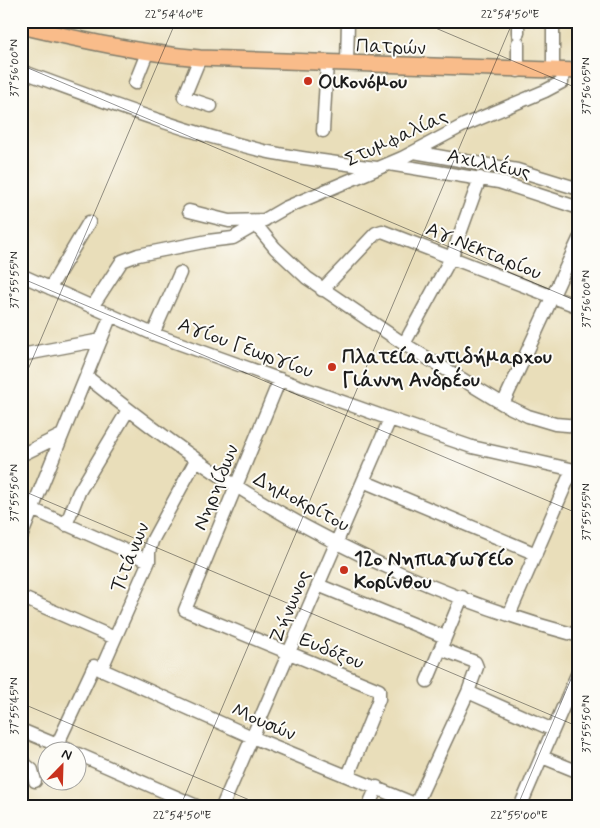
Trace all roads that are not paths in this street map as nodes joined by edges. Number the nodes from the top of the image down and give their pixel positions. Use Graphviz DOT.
graph roads {
  1 [pos="348,21"];
  2 [pos="553,21"];
  3 [pos="21,26"];
  4 [pos="518,32"];
  5 [pos="147,53"];
  6 [pos="200,58"];
  7 [pos="327,63"];
  8 [pos="347,64"];
  9 [pos="21,71"];
  10 [pos="518,71"];
  11 [pos="555,71"];
  12 [pos="579,72"];
  13 [pos="135,83"];
  14 [pos="211,106"];
  15 [pos="323,131"];
  16 [pos="414,152"];
  17 [pos="384,166"];
  18 [pos="480,178"];
  19 [pos="579,189"];
  20 [pos="579,208"];
  21 [pos="189,211"];
  22 [pos="89,222"];
  23 [pos="262,223"];
  24 [pos="579,240"];
  25 [pos="452,256"];
  26 [pos="180,273"];
  27 [pos="21,275"];
  28 [pos="50,288"];
  29 [pos="322,290"];
  30 [pos="553,298"];
  31 [pos="92,307"];
  32 [pos="579,307"];
  33 [pos="111,315"];
  34 [pos="153,334"];
  35 [pos="101,340"];
  36 [pos="404,344"];
  37 [pos="21,355"];
  38 [pos="87,377"];
  39 [pos="280,379"];
  40 [pos="503,404"];
  41 [pos="128,410"];
  42 [pos="390,419"];
  43 [pos="579,426"];
  44 [pos="62,434"];
  45 [pos="21,455"];
  46 [pos="196,460"];
  47 [pos="575,471"];
  48 [pos="363,481"];
  49 [pos="236,486"];
  50 [pos="32,510"];
  51 [pos="66,525"];
  52 [pos="21,537"];
  53 [pos="337,542"];
  54 [pos="536,554"];
  55 [pos="149,561"];
  56 [pos="318,585"];
  57 [pos="21,597"];
  58 [pos="462,597"];
  59 [pos="185,610"];
  60 [pos="509,615"];
  61 [pos="579,636"];
  62 [pos="115,638"];
  63 [pos="443,643"];
  64 [pos="289,653"];
  65 [pos="97,668"];
  66 [pos="579,670"];
  67 [pos="427,681"];
  68 [pos="468,692"];
  69 [pos="21,730"];
  70 [pos="554,730"];
  71 [pos="252,737"];
  72 [pos="45,740"];
  73 [pos="60,740"];
  74 [pos="542,757"];
  75 [pos="88,758"];
  76 [pos="21,761"];
  77 [pos="579,772"];
  78 [pos="348,776"];
  79 [pos="35,781"];
  80 [pos="376,787"];
  81 [pos="419,806"];
  82 [pos="199,807"];
  83 [pos="222,807"];
  84 [pos="368,807"];
  85 [pos="520,807"];
  1 -- 8 [label="street"];
  2 -- 11 [label="street"];
  3 -- 5 [label="main road, Πατρών"];
  4 -- 10 [label="street"];
  5 -- 6 [label="main road, Πατρών"];
  5 -- 13 [label="street"];
  6 -- 7 [label="main road, Πατρών"];
  6 -- 14 [label="street"];
  7 -- 8 [label="main road, Πατρών"];
  7 -- 15 [label="street"];
  8 -- 10 [label="main road, Πατρών"];
  9 -- 17 [label="street, Αχιλλέως"];
  10 -- 11 [label="main road, Πατρών"];
  11 -- 12 [label="main road, Πατρών"];
  11 -- 16 [label="street, Στυμφαλίας"];
  16 -- 17 [label="street, Στυμφαλίας"];
  16 -- 19 [label="street"];
  17 -- 18 [label="street, Αχιλλέως"];
  17 -- 23 [label="street, Στυμφαλίας"];
  18 -- 20 [label="street, Αχιλλέως"];
  18 -- 25 [label="street"];
  21 -- 23 [label="street"];
  22 -- 28 [label="street"];
  23 -- 29 [label="street"];
  23 -- 31 [label="street, Στυμφαλίας"];
  24 -- 30 [label="street"];
  25 -- 29 [label="street, Αγ.Νεκταρίου"];
  25 -- 30 [label="street, Αγ.Νεκταρίου"];
  25 -- 36 [label="street"];
  26 -- 34 [label="street"];
  27 -- 28 [label="street, Αγίου Γεωργίου"];
  28 -- 31 [label="street, Αγίου Γεωργίου"];
  29 -- 36 [label="street"];
  30 -- 32 [label="street, Αγ.Νεκταρίου"];
  30 -- 40 [label="street"];
  31 -- 33 [label="street, Αγίου Γεωργίου"];
  33 -- 34 [label="street, Αγίου Γεωργίου"];
  33 -- 35 [label="street"];
  34 -- 39 [label="street, Αγίου Γεωργίου"];
  35 -- 37 [label="street"];
  35 -- 38 [label="street"];
  36 -- 40 [label="street"];
  38 -- 41 [label="street, Δημοκρίτου"];
  38 -- 44 [label="street"];
  39 -- 42 [label="street, Αγίου Γεωργίου"];
  39 -- 49 [label="street, Νηρηίδων"];
  40 -- 43 [label="street"];
  41 -- 46 [label="street, Δημοκρίτου"];
  41 -- 51 [label="street"];
  42 -- 47 [label="street, Αγίου Γεωργίου"];
  42 -- 48 [label="street, Ζήνωνος"];
  44 -- 45 [label="street"];
  44 -- 50 [label="street"];
  46 -- 49 [label="street, Δημοκρίτου"];
  46 -- 55 [label="street, Τιτάνων"];
  47 -- 54 [label="street"];
  48 -- 53 [label="street, Ζήνωνος"];
  48 -- 54 [label="street"];
  49 -- 53 [label="street, Δημοκρίτου"];
  49 -- 59 [label="street, Νηρηίδων"];
  50 -- 51 [label="street"];
  50 -- 52 [label="street"];
  51 -- 55 [label="street"];
  53 -- 56 [label="street, Ζήνωνος"];
  53 -- 58 [label="street, Δημοκρίτου"];
  54 -- 60 [label="street"];
  55 -- 62 [label="street, Τιτάνων"];
  56 -- 63 [label="street"];
  56 -- 64 [label="street, Ζήνωνος"];
  57 -- 62 [label="street"];
  58 -- 60 [label="street, Δημοκρίτου"];
  58 -- 63 [label="street"];
  59 -- 64 [label="street, Ευδόξου"];
  60 -- 61 [label="street, Δημοκρίτου"];
  62 -- 65 [label="street, Τιτάνων"];
  63 -- 67 [label="street"];
  63 -- 68 [label="street"];
  64 -- 71 [label="street, Ζήνωνος"];
  64 -- 78 [label="street, Ευδόξου"];
  65 -- 71 [label="street, Μουσών"];
  65 -- 73 [label="street, Τιτάνων"];
  66 -- 70 [label="street"];
  68 -- 70 [label="street"];
  68 -- 81 [label="street"];
  69 -- 72 [label="street"];
  70 -- 74 [label="street"];
  71 -- 78 [label="street, Μουσών"];
  71 -- 83 [label="street, Ζήνωνος"];
  74 -- 77 [label="street"];
  74 -- 85 [label="street"];
  75 -- 82 [label="street"];
  76 -- 79 [label="street"];
  78 -- 80 [label="street, Μουσών"];
  80 -- 81 [label="street, Μουσών"];
  80 -- 84 [label="street"];
}
